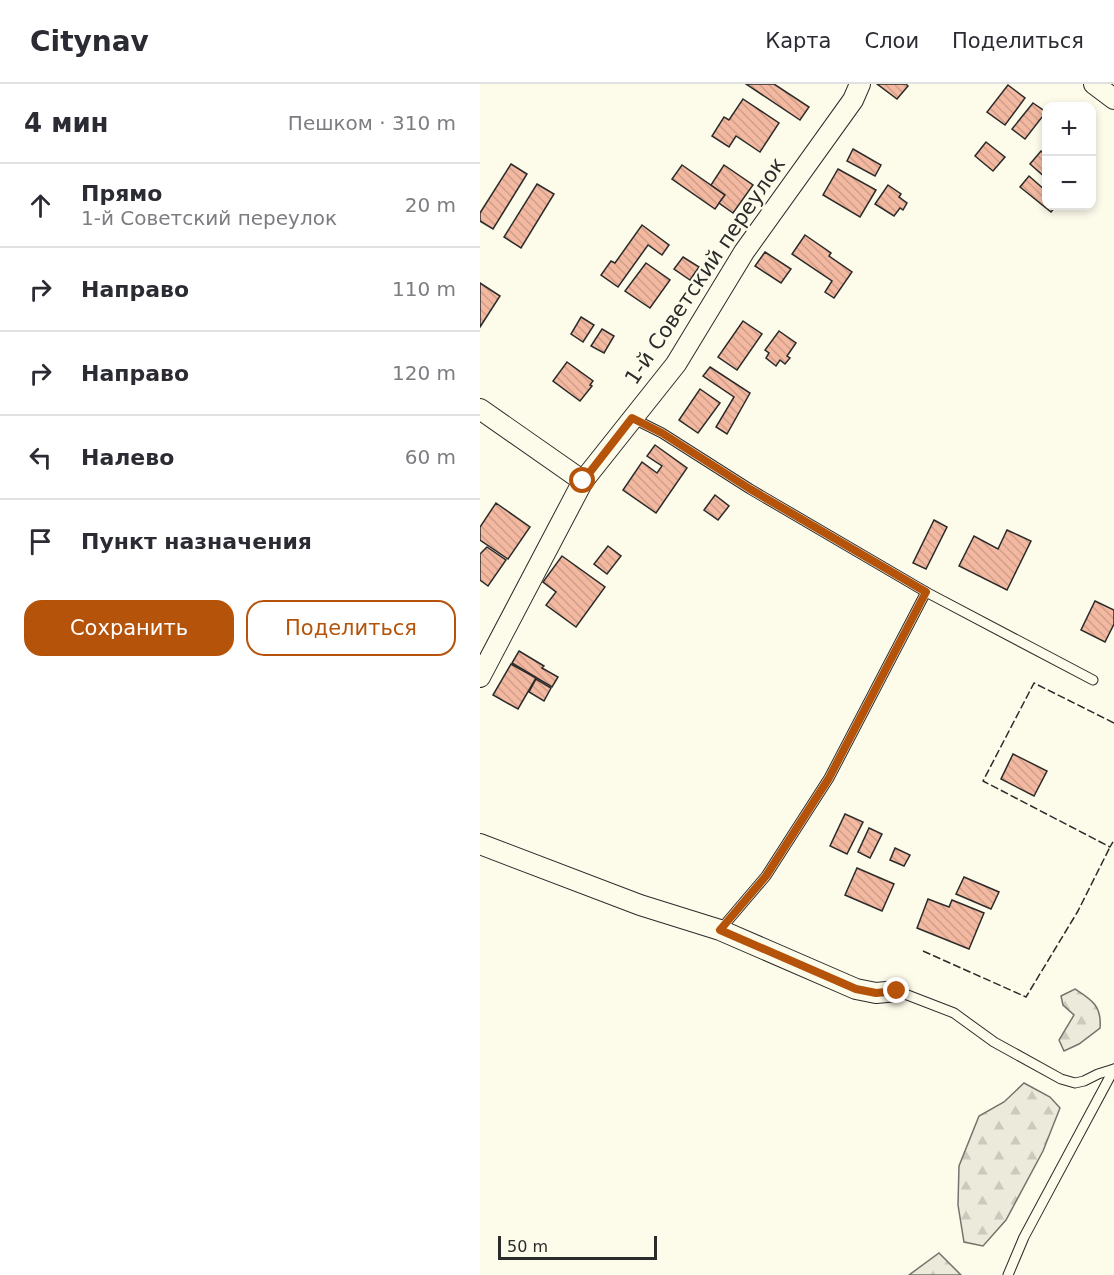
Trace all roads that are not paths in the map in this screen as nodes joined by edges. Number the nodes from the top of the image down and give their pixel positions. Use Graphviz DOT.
graph roads {
  1 [pos="860,84"];
  2 [pos="1094,84"];
  3 [pos="1114,99"];
  4 [pos="480,409"];
  5 [pos="632,418"];
  6 [pos="583,481"];
  7 [pos="926,592"];
  8 [pos="480,677"];
  9 [pos="1093,680"];
  10 [pos="480,844"];
  11 [pos="720,930"];
  12 [pos="897,991"];
  13 [pos="1114,1069"];
  14 [pos="1008,1275"];
  1 -- 5 [label="street, 1-й Советский переулок"];
  2 -- 3 [label="street"];
  4 -- 6 [label="street"];
  5 -- 6 [label="street, 1-й Советский переулок"];
  5 -- 7 [label="lane"];
  6 -- 8 [label="street, 1-й Советский переулок"];
  7 -- 9 [label="lane"];
  7 -- 11 [label="lane"];
  10 -- 11 [label="street"];
  11 -- 12 [label="street"];
  12 -- 13 [label="lane"];
  13 -- 14 [label="lane"];
}
